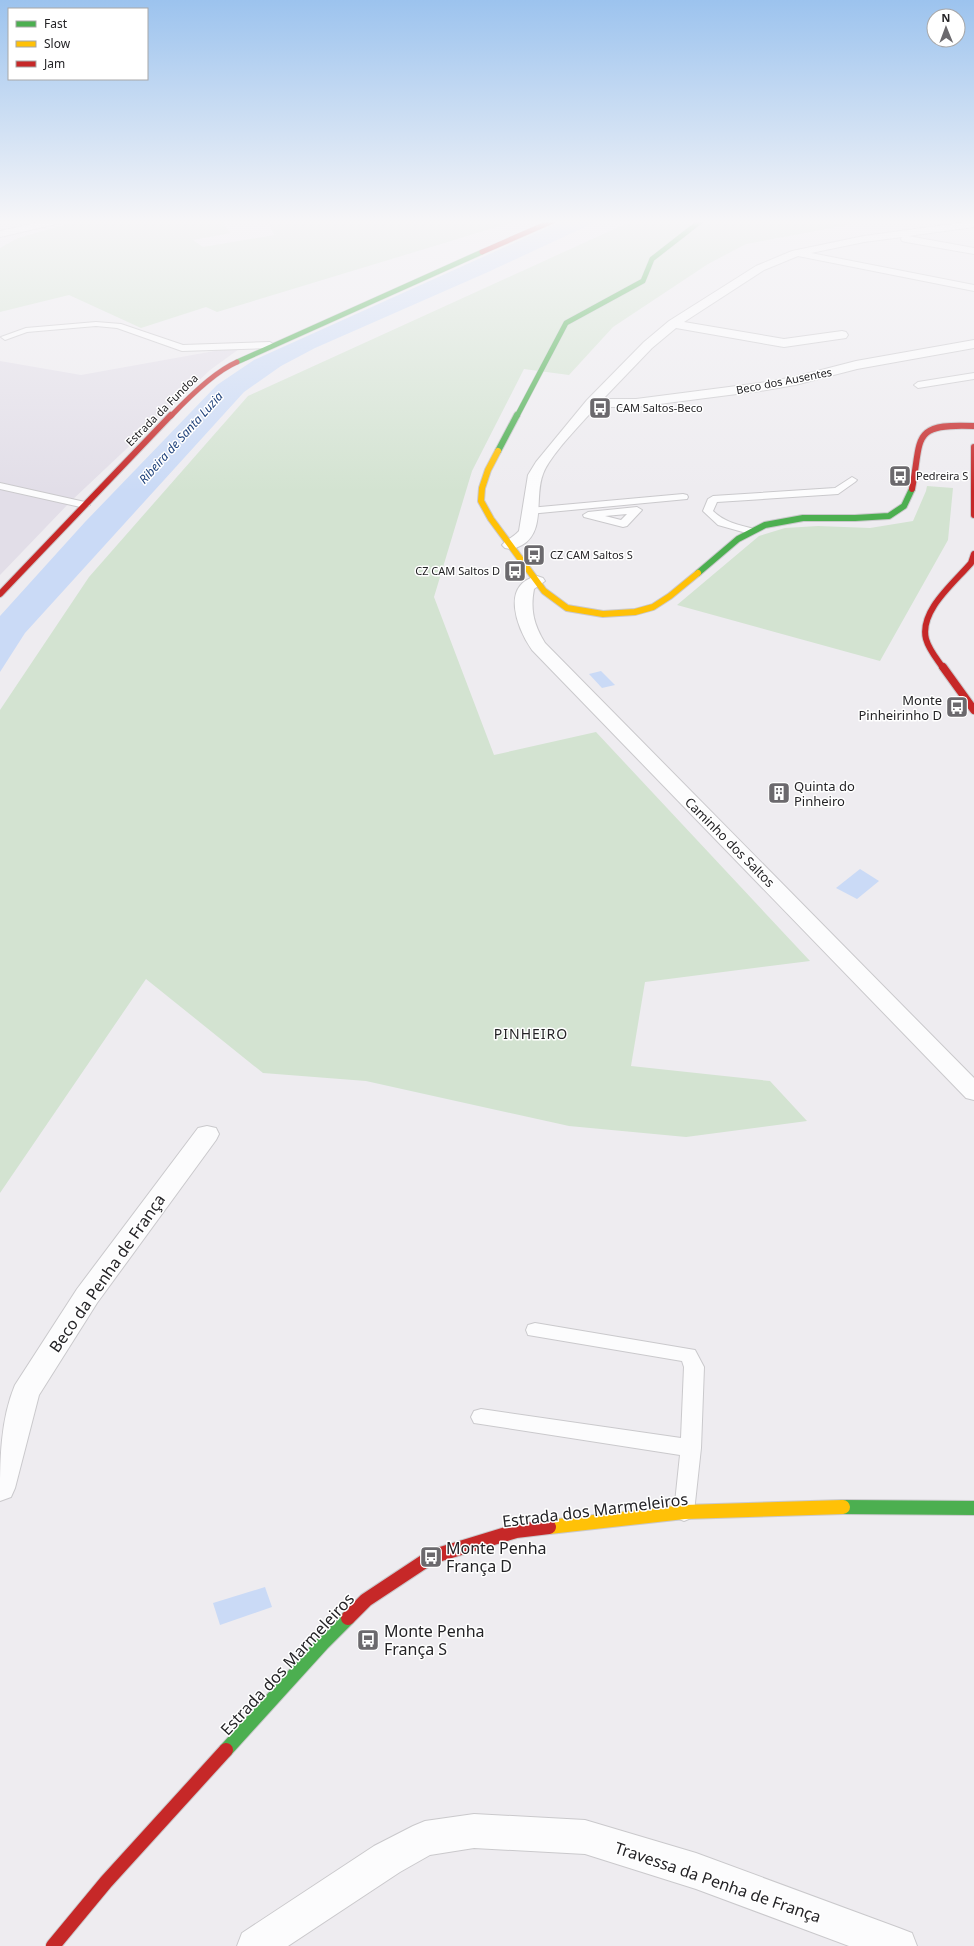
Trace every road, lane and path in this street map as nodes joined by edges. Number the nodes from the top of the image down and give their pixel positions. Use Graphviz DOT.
graph roads {
  1 [pos="348,311"];
  2 [pos="588,311"];
  3 [pos="693,311"];
  4 [pos="673,324"];
  5 [pos="842,335"];
  6 [pos="5,337"];
  7 [pos="974,344"];
  8 [pos="270,345"];
  9 [pos="974,376"];
  10 [pos="918,385"];
  11 [pos="592,403"];
  12 [pos="974,426"];
  13 [pos="974,446"];
  14 [pos="852,480"];
  15 [pos="0,486"];
  16 [pos="683,497"];
  17 [pos="85,505"];
  18 [pos="529,511"];
  19 [pos="974,516"];
  20 [pos="750,531"];
  21 [pos="510,545"];
  22 [pos="974,554"];
  23 [pos="537,581"];
  24 [pos="0,594"];
  25 [pos="974,710"];
  26 [pos="974,1092"];
  27 [pos="207,1134"];
  28 [pos="534,1330"];
  29 [pos="481,1417"];
  30 [pos="691,1448"];
  31 [pos="0,1488"];
  32 [pos="974,1508"];
  33 [pos="684,1512"];
  34 [pos="53,1946"];
  35 [pos="255,1946"];
  36 [pos="899,1946"];
  1 -- 8 [label="main road, Estrada da Fundoa"];
  2 -- 21 [label="main road"];
  3 -- 4 [label="street"];
  4 -- 5 [label="street"];
  4 -- 11 [label="street"];
  6 -- 8 [label="lane"];
  7 -- 11 [label="street, Beco dos Ausentes"];
  8 -- 17 [label="main road, Estrada da Fundoa"];
  9 -- 10 [label="lane"];
  11 -- 18 [label="street"];
  12 -- 20 [label="main road"];
  13 -- 19 [label="main road"];
  14 -- 20 [label="lane"];
  15 -- 17 [label="lane"];
  16 -- 18 [label="lane"];
  17 -- 24 [label="main road, Estrada da Fundoa"];
  18 -- 21 [label="street"];
  20 -- 23 [label="main road"];
  21 -- 23 [label="main road"];
  22 -- 25 [label="main road"];
  23 -- 26 [label="street, Caminho dos Saltos"];
  27 -- 31 [label="street, Beco da Penha de França"];
  28 -- 30 [label="lane"];
  29 -- 30 [label="lane"];
  30 -- 33 [label="lane"];
  32 -- 33 [label="main road, Estrada dos Marmeleiros"];
  33 -- 34 [label="main road, Estrada dos Marmeleiros"];
  35 -- 36 [label="street, Travessa da Penha de França"];
}
